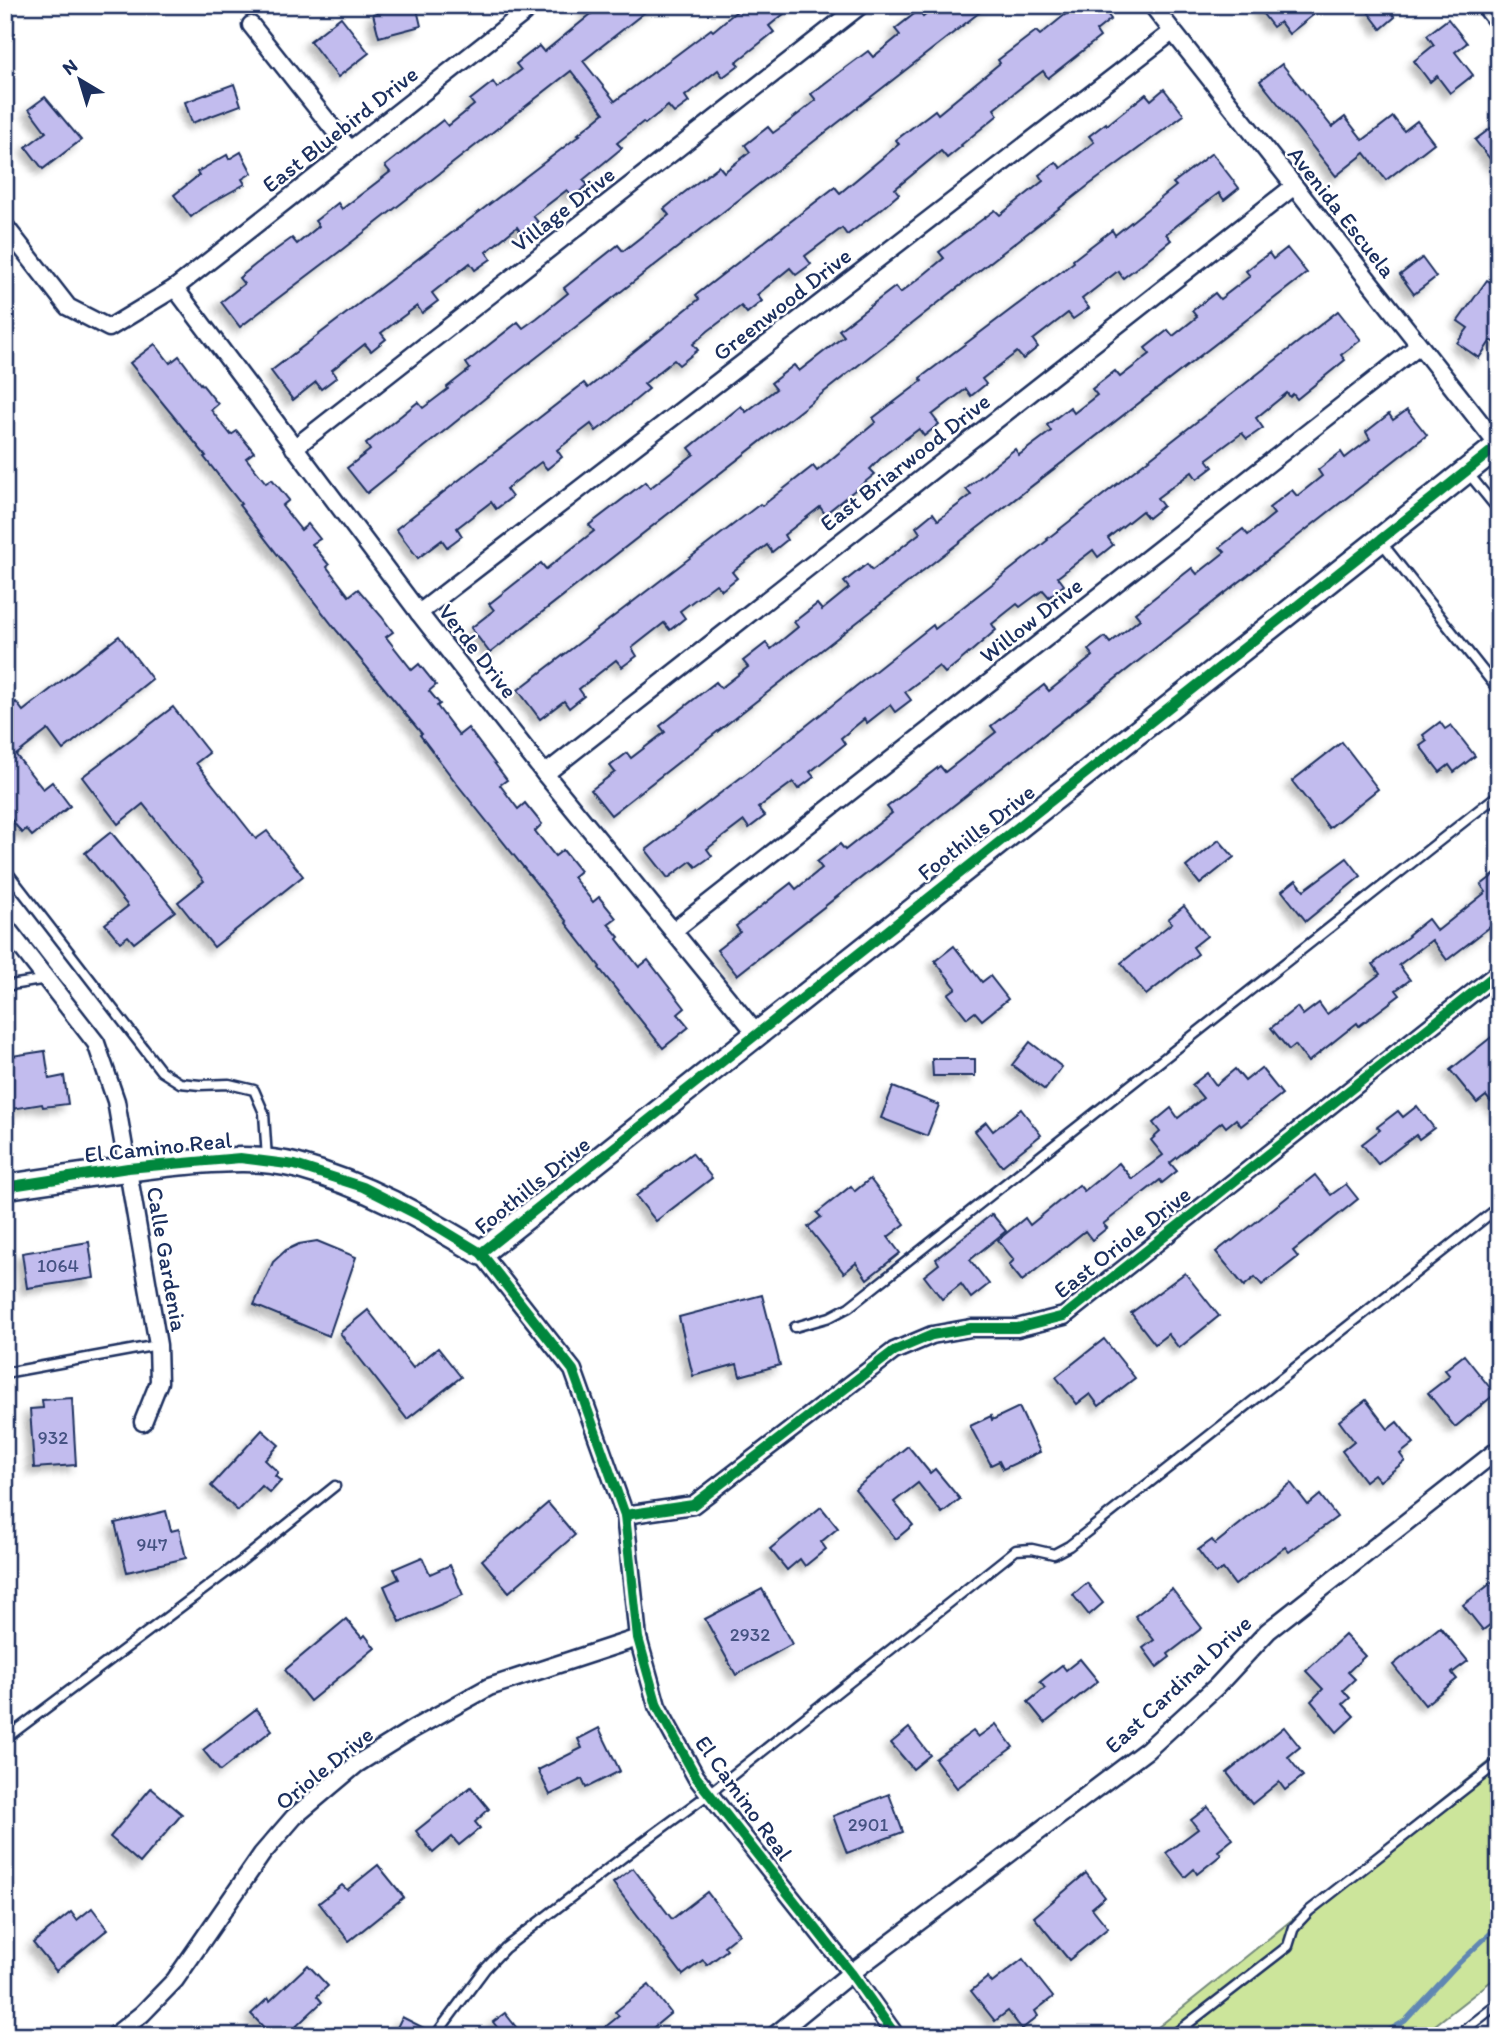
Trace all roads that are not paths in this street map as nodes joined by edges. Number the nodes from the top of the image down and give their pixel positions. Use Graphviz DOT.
graph roads {
  1 [pos="534,5"];
  2 [pos="861,5"];
  3 [pos="1152,5"];
  4 [pos="1484,5"];
  5 [pos="1499,24"];
  6 [pos="251,25"];
  7 [pos="1172,32"];
  8 [pos="350,150"];
  9 [pos="1293,187"];
  10 [pos="5,226"];
  11 [pos="174,288"];
  12 [pos="1418,346"];
  13 [pos="1498,445"];
  14 [pos="293,448"];
  15 [pos="1466,471"];
  16 [pos="1499,512"];
  17 [pos="1380,540"];
  18 [pos="419,613"];
  19 [pos="1499,691"];
  20 [pos="545,774"];
  21 [pos="1499,794"];
  22 [pos="5,869"];
  23 [pos="5,926"];
  24 [pos="673,931"];
  25 [pos="1499,972"];
  26 [pos="47,979"];
  27 [pos="5,986"];
  28 [pos="756,1033"];
  29 [pos="267,1162"];
  30 [pos="128,1168"];
  31 [pos="5,1187"];
  32 [pos="1499,1207"];
  33 [pos="481,1253"];
  34 [pos="794,1327"];
  35 [pos="158,1345"];
  36 [pos="5,1373"];
  37 [pos="143,1422"];
  38 [pos="1499,1449"];
  39 [pos="335,1486"];
  40 [pos="625,1515"];
  41 [pos="638,1638"];
  42 [pos="5,1740"];
  43 [pos="1499,1762"];
  44 [pos="710,1793"];
  45 [pos="851,1973"];
  46 [pos="1499,2003"];
  47 [pos="114,2036"];
  48 [pos="435,2036"];
  49 [pos="774,2036"];
  50 [pos="896,2036"];
  51 [pos="1171,2036"];
  52 [pos="1457,2036"];
  1 -- 8 [label="street, East Bluebird Drive"];
  2 -- 14 [label="street, Village Drive"];
  3 -- 7 [label="street, Avenida Escuela"];
  4 -- 5 [label="street"];
  6 -- 8 [label="street"];
  7 -- 9 [label="street, Avenida Escuela"];
  7 -- 18 [label="street, Greenwood Drive"];
  8 -- 11 [label="street, East Bluebird Drive"];
  9 -- 12 [label="street, Avenida Escuela"];
  9 -- 20 [label="street, East Briarwood Drive"];
  10 -- 11 [label="street, East Bluebird Drive"];
  11 -- 14 [label="street, Verde Drive"];
  12 -- 13 [label="street, Avenida Escuela"];
  12 -- 24 [label="street, Willow Drive"];
  13 -- 15 [label="street, Foothills Drive"];
  14 -- 18 [label="street, Verde Drive"];
  15 -- 16 [label="lane"];
  15 -- 17 [label="street, Foothills Drive"];
  17 -- 19 [label="lane"];
  17 -- 28 [label="street, Foothills Drive"];
  18 -- 20 [label="street, Verde Drive"];
  20 -- 24 [label="street, Verde Drive"];
  21 -- 34 [label="lane"];
  22 -- 29 [label="lane"];
  23 -- 26 [label="street, Calle Gardenia"];
  24 -- 28 [label="street, Verde Drive"];
  25 -- 40 [label="street, East Oriole Drive"];
  26 -- 27 [label="lane"];
  26 -- 30 [label="street, Calle Gardenia"];
  28 -- 33 [label="street, Foothills Drive"];
  29 -- 30 [label="street, El Camino Real"];
  29 -- 33 [label="street, El Camino Real"];
  30 -- 31 [label="street, El Camino Real"];
  30 -- 35 [label="street, Calle Gardenia"];
  32 -- 44 [label="lane"];
  33 -- 40 [label="street, El Camino Real"];
  35 -- 36 [label="lane"];
  35 -- 37 [label="street, Calle Gardenia"];
  38 -- 45 [label="street, East Cardinal Drive"];
  39 -- 42 [label="lane"];
  40 -- 41 [label="street, El Camino Real"];
  41 -- 44 [label="street, El Camino Real"];
  41 -- 47 [label="street, Oriole Drive"];
  43 -- 51 [label="lane"];
  44 -- 45 [label="street, El Camino Real"];
  44 -- 48 [label="lane"];
  45 -- 49 [label="street, East Cardinal Drive"];
  45 -- 50 [label="street, El Camino Real"];
  46 -- 52 [label="lane"];
}
